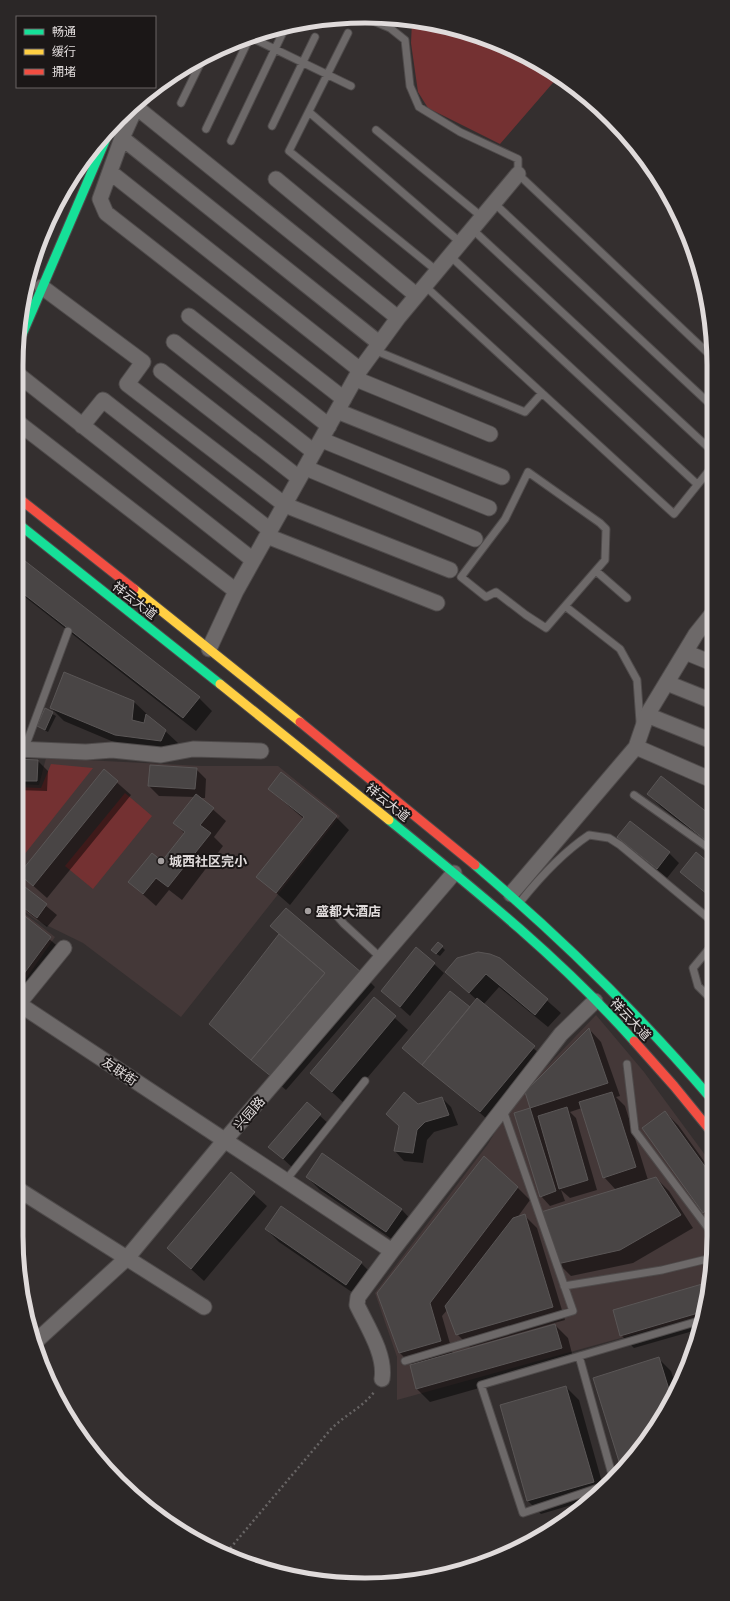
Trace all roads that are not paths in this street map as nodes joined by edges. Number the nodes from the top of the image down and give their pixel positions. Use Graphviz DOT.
graph roads {
  1 [pos="380,24"];
  2 [pos="282,34"];
  3 [pos="348,34"];
  4 [pos="315,37"];
  5 [pos="257,40"];
  6 [pos="247,44"];
  7 [pos="275,49"];
  8 [pos="302,62"];
  9 [pos="199,66"];
  10 [pos="328,74"];
  11 [pos="351,86"];
  12 [pos="181,104"];
  13 [pos="139,109"];
  14 [pos="309,112"];
  15 [pos="131,116"];
  16 [pos="272,126"];
  17 [pos="206,129"];
  18 [pos="376,130"];
  19 [pos="122,138"];
  20 [pos="231,141"];
  21 [pos="103,146"];
  22 [pos="110,172"];
  23 [pos="518,174"];
  24 [pos="276,179"];
  25 [pos="494,203"];
  26 [pos="482,217"];
  27 [pos="472,230"];
  28 [pos="461,243"];
  29 [pos="450,256"];
  30 [pos="437,271"];
  31 [pos="42,287"];
  32 [pos="421,290"];
  33 [pos="188,316"];
  34 [pos="398,318"];
  35 [pos="25,326"];
  36 [pos="174,342"];
  37 [pos="376,347"];
  38 [pos="706,352"];
  39 [pos="161,371"];
  40 [pos="358,375"];
  41 [pos="23,379"];
  42 [pos="542,393"];
  43 [pos="707,401"];
  44 [pos="341,405"];
  45 [pos="23,426"];
  46 [pos="82,426"];
  47 [pos="329,426"];
  48 [pos="490,434"];
  49 [pos="318,446"];
  50 [pos="707,446"];
  51 [pos="302,473"];
  52 [pos="707,473"];
  53 [pos="502,477"];
  54 [pos="696,484"];
  55 [pos="23,502"];
  56 [pos="285,505"];
  57 [pos="488,508"];
  58 [pos="23,528"];
  59 [pos="268,533"];
  60 [pos="475,539"];
  61 [pos="253,560"];
  62 [pos="450,570"];
  63 [pos="596,571"];
  64 [pos="236,591"];
  65 [pos="628,598"];
  66 [pos="437,603"];
  67 [pos="565,606"];
  68 [pos="707,623"];
  69 [pos="68,631"];
  70 [pos="209,649"];
  71 [pos="685,652"];
  72 [pos="707,661"];
  73 [pos="667,683"];
  74 [pos="707,700"];
  75 [pos="647,715"];
  76 [pos="707,739"];
  77 [pos="638,740"];
  78 [pos="23,743"];
  79 [pos="23,750"];
  80 [pos="261,751"];
  81 [pos="707,777"];
  82 [pos="634,795"];
  83 [pos="707,848"];
  84 [pos="454,873"];
  85 [pos="516,898"];
  86 [pos="330,908"];
  87 [pos="707,917"];
  88 [pos="64,948"];
  89 [pos="707,951"];
  90 [pos="381,958"];
  91 [pos="707,995"];
  92 [pos="23,997"];
  93 [pos="595,1000"];
  94 [pos="23,1008"];
  95 [pos="627,1064"];
  96 [pos="365,1081"];
  97 [pos="707,1094"];
  98 [pos="502,1108"];
  99 [pos="707,1127"];
  100 [pos="225,1140"];
  101 [pos="286,1180"];
  102 [pos="23,1192"];
  103 [pos="707,1227"];
  104 [pos="392,1251"];
  105 [pos="127,1258"];
  106 [pos="706,1260"];
  107 [pos="564,1286"];
  108 [pos="204,1307"];
  109 [pos="696,1322"];
  110 [pos="39,1339"];
  111 [pos="579,1356"];
  112 [pos="405,1360"];
  113 [pos="382,1379"];
  114 [pos="612,1473"];
  115 [pos="594,1490"];
  1 -- 23 [label="lane"];
  2 -- 7 [label="lane"];
  3 -- 10 [label="lane"];
  4 -- 8 [label="lane"];
  5 -- 7 [label="lane"];
  6 -- 17 [label="lane"];
  7 -- 8 [label="lane"];
  7 -- 20 [label="lane"];
  8 -- 10 [label="lane"];
  8 -- 16 [label="lane"];
  9 -- 12 [label="lane"];
  10 -- 11 [label="lane"];
  10 -- 14 [label="lane"];
  13 -- 34 [label="street"];
  14 -- 28 [label="lane"];
  14 -- 30 [label="lane"];
  15 -- 19 [label="street"];
  18 -- 26 [label="lane"];
  19 -- 22 [label="street"];
  19 -- 37 [label="street"];
  21 -- 31 [label="main road"];
  22 -- 40 [label="street"];
  22 -- 44 [label="street"];
  23 -- 25 [label="street"];
  23 -- 38 [label="lane"];
  24 -- 32 [label="street"];
  25 -- 26 [label="street"];
  25 -- 43 [label="lane"];
  26 -- 27 [label="street"];
  27 -- 28 [label="street"];
  27 -- 50 [label="lane"];
  28 -- 29 [label="street"];
  29 -- 30 [label="street"];
  29 -- 54 [label="lane"];
  30 -- 32 [label="street"];
  31 -- 35 [label="main road"];
  31 -- 56 [label="street"];
  32 -- 34 [label="street"];
  32 -- 42 [label="lane"];
  33 -- 47 [label="street"];
  34 -- 37 [label="street"];
  36 -- 49 [label="street"];
  37 -- 40 [label="street"];
  37 -- 42 [label="lane"];
  39 -- 51 [label="street"];
  40 -- 44 [label="street"];
  40 -- 48 [label="street"];
  41 -- 46 [label="street"];
  42 -- 54 [label="lane"];
  44 -- 47 [label="street"];
  44 -- 53 [label="street"];
  45 -- 64 [label="street"];
  46 -- 59 [label="street"];
  46 -- 61 [label="street"];
  47 -- 49 [label="street"];
  49 -- 51 [label="street"];
  49 -- 57 [label="street"];
  51 -- 56 [label="street"];
  51 -- 60 [label="street"];
  52 -- 54 [label="lane"];
  55 -- 70 [label="main road, 祥云大道"];
  56 -- 59 [label="street"];
  56 -- 62 [label="street"];
  58 -- 84 [label="main road, 祥云大道"];
  59 -- 61 [label="street"];
  59 -- 66 [label="street"];
  61 -- 64 [label="street"];
  63 -- 65 [label="lane"];
  63 -- 67 [label="lane"];
  63 -- 67 [label="lane"];
  64 -- 70 [label="street"];
  67 -- 77 [label="lane"];
  68 -- 71 [label="street"];
  69 -- 78 [label="lane"];
  70 -- 85 [label="main road, 祥云大道"];
  71 -- 72 [label="street"];
  71 -- 73 [label="street"];
  73 -- 74 [label="street"];
  73 -- 75 [label="street"];
  75 -- 76 [label="street"];
  75 -- 77 [label="street"];
  77 -- 81 [label="street"];
  77 -- 85 [label="street"];
  79 -- 80 [label="street"];
  82 -- 83 [label="lane"];
  84 -- 90 [label="street, 兴园路"];
  84 -- 93 [label="main road, 祥云大道"];
  85 -- 87 [label="lane"];
  85 -- 97 [label="main road, 祥云大道"];
  86 -- 90 [label="lane"];
  88 -- 92 [label="street"];
  89 -- 91 [label="lane"];
  90 -- 100 [label="street, 兴园路"];
  93 -- 98 [label="street"];
  93 -- 99 [label="main road, 祥云大道"];
  94 -- 100 [label="street, 友联街"];
  95 -- 103 [label="lane"];
  96 -- 101 [label="lane"];
  98 -- 104 [label="street"];
  98 -- 107 [label="lane"];
  100 -- 101 [label="street, 友联街"];
  100 -- 105 [label="street, 兴园路"];
  101 -- 104 [label="street, 友联街"];
  102 -- 105 [label="street"];
  104 -- 113 [label="street"];
  105 -- 108 [label="street"];
  105 -- 110 [label="street, 兴园路"];
  106 -- 107 [label="lane"];
  107 -- 112 [label="lane"];
  109 -- 111 [label="lane"];
  111 -- 114 [label="lane"];
  111 -- 115 [label="lane"];
}
